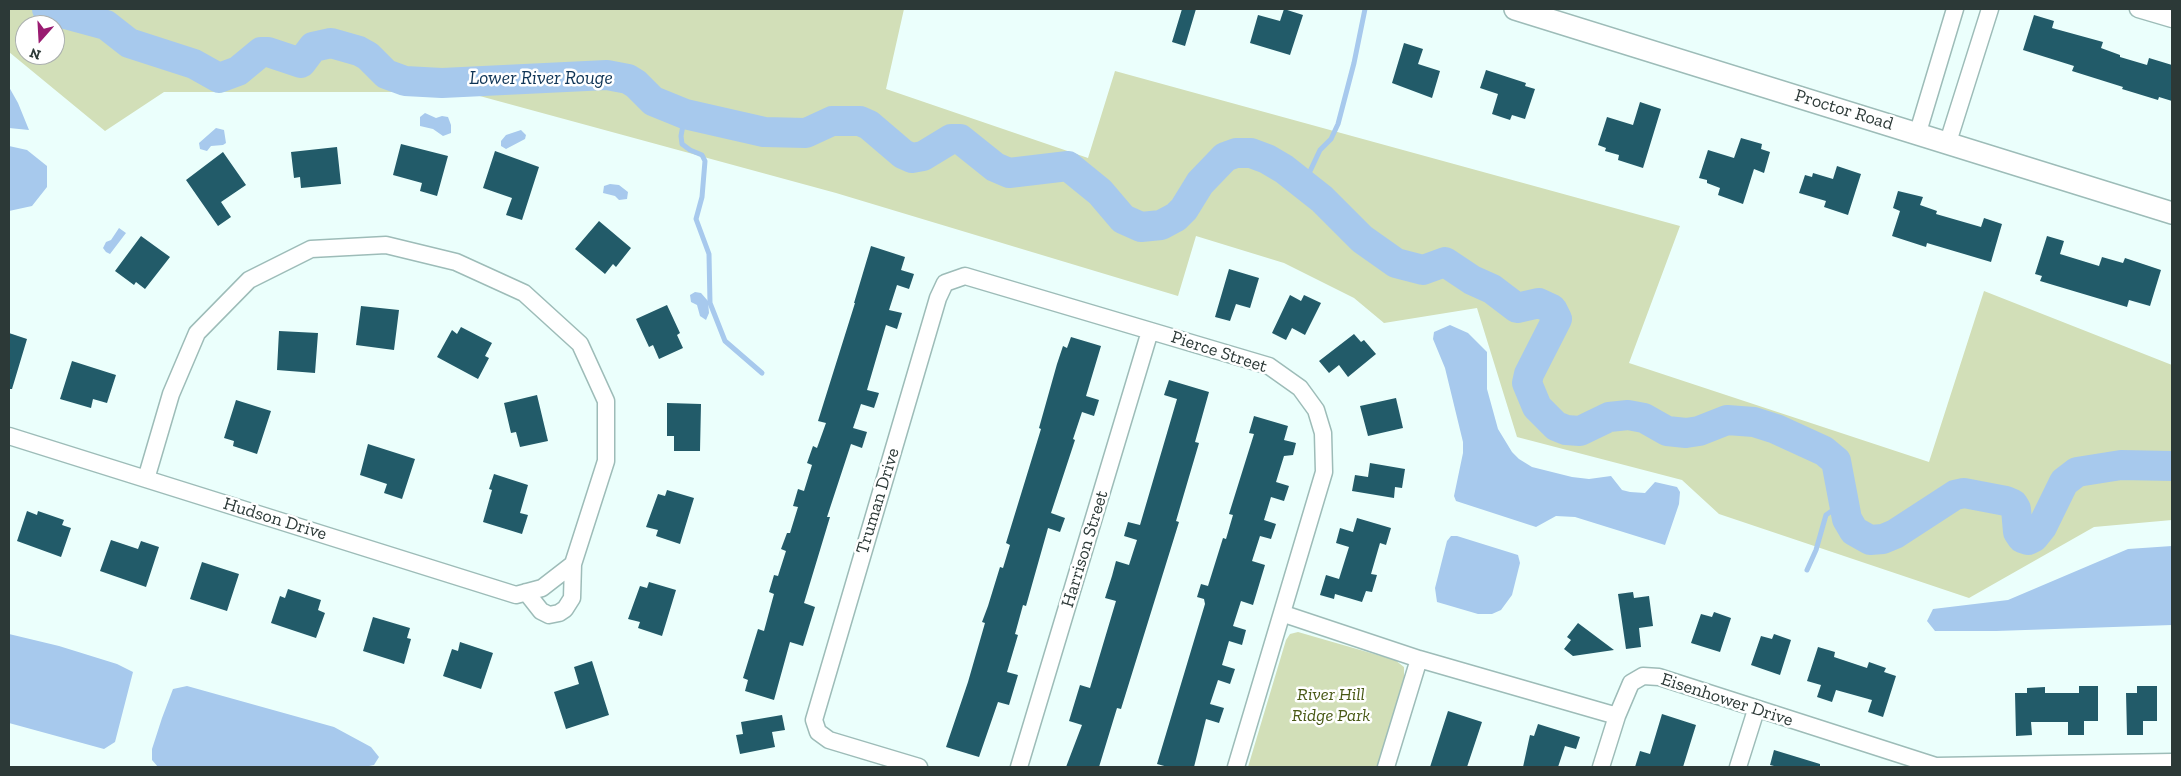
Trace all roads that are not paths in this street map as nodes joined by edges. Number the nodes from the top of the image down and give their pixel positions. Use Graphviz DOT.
graph roads {
  1 [pos="1515,9"];
  2 [pos="1956,9"];
  3 [pos="1990,9"];
  4 [pos="2138,9"];
  5 [pos="2172,19"];
  6 [pos="1918,132"];
  7 [pos="1948,142"];
  8 [pos="2172,213"];
  9 [pos="952,279"];
  10 [pos="1150,331"];
  11 [pos="9,436"];
  12 [pos="146,479"];
  13 [pos="573,564"];
  14 [pos="534,590"];
  15 [pos="1284,614"];
  16 [pos="1420,659"];
  17 [pos="1756,710"];
  18 [pos="1617,716"];
  19 [pos="2165,764"];
  20 [pos="919,767"];
  21 [pos="1019,767"];
  22 [pos="1236,767"];
  23 [pos="1386,767"];
  24 [pos="1601,767"];
  25 [pos="1738,767"];
  26 [pos="1954,767"];
  1 -- 6 [label="street, Proctor Road"];
  2 -- 6 [label="street"];
  3 -- 7 [label="street"];
  4 -- 5 [label="street"];
  6 -- 7 [label="street, Proctor Road"];
  7 -- 8 [label="street, Proctor Road"];
  9 -- 10 [label="street, Pierce Street"];
  9 -- 20 [label="street, Truman Drive"];
  10 -- 15 [label="street, Pierce Street"];
  10 -- 21 [label="street, Harrison Street"];
  11 -- 12 [label="street, Hudson Drive"];
  12 -- 13 [label="street"];
  12 -- 14 [label="street, Hudson Drive"];
  13 -- 14 [label="street"];
  13 -- 14 [label="street"];
  15 -- 16 [label="street"];
  15 -- 22 [label="street, Pierce Street"];
  16 -- 18 [label="street"];
  16 -- 23 [label="street"];
  17 -- 18 [label="street, Eisenhower Drive"];
  17 -- 25 [label="street"];
  17 -- 26 [label="street, Eisenhower Drive"];
  18 -- 24 [label="street, Eisenhower Drive"];
  19 -- 26 [label="street, Eisenhower Drive"];
}
